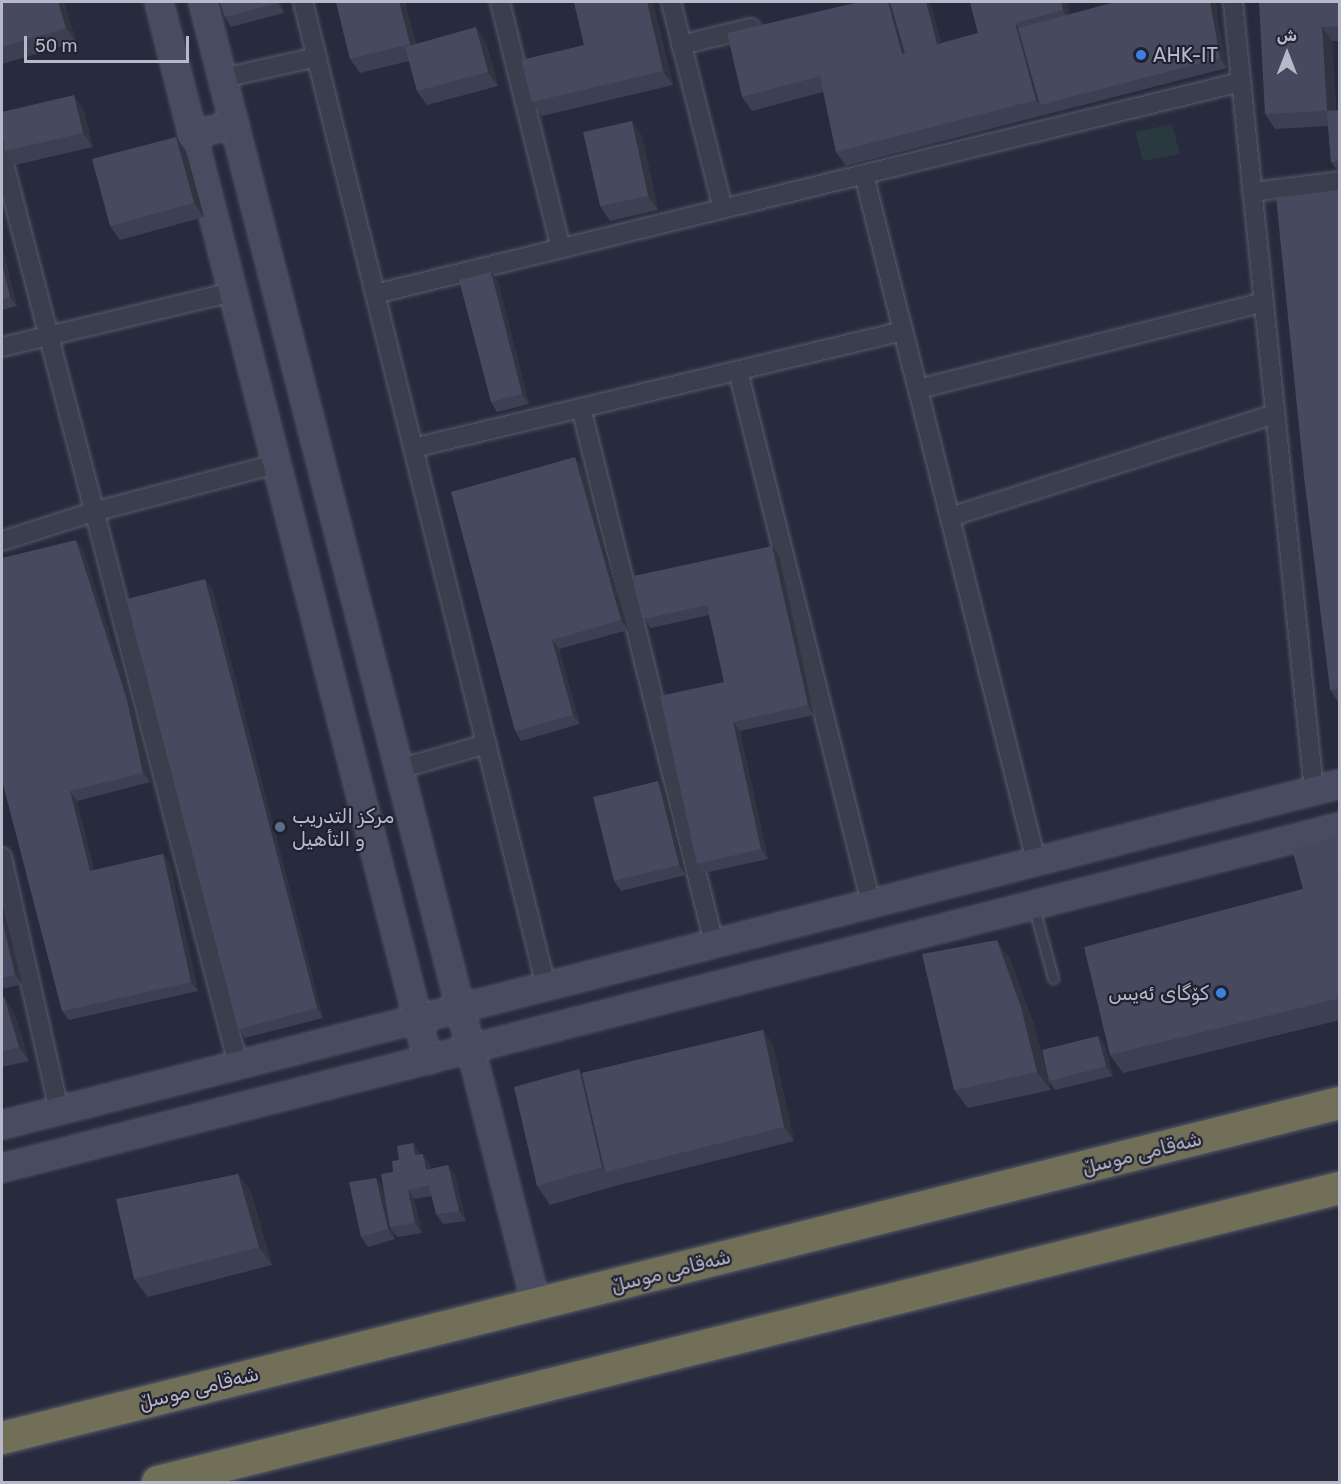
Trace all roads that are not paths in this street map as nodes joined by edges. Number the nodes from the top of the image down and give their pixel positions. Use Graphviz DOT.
graph roads {
  1 [pos="159,2"];
  2 [pos="203,2"];
  3 [pos="303,2"];
  4 [pos="500,2"];
  5 [pos="671,2"];
  6 [pos="1233,2"];
  7 [pos="772,23"];
  8 [pos="681,45"];
  9 [pos="317,57"];
  10 [pos="223,78"];
  11 [pos="1241,82"];
  12 [pos="235,124"];
  13 [pos="192,135"];
  14 [pos="2,156"];
  15 [pos="864,175"];
  16 [pos="1340,182"];
  17 [pos="1252,192"];
  18 [pos="723,209"];
  19 [pos="561,249"];
  20 [pos="233,292"];
  21 [pos="375,294"];
  22 [pos="1264,302"];
  23 [pos="903,331"];
  24 [pos="46,336"];
  25 [pos="2,347"];
  26 [pos="738,371"];
  27 [pos="918,389"];
  28 [pos="581,408"];
  29 [pos="1275,414"];
  30 [pos="413,448"];
  31 [pos="276,464"];
  32 [pos="93,512"];
  33 [pos="950,517"];
  34 [pos="2,541"];
  35 [pos="486,744"];
  36 [pos="399,769"];
  37 [pos="1340,784"];
  38 [pos="1314,790"];
  39 [pos="1340,827"];
  40 [pos="2,857"];
  41 [pos="1036,861"];
  42 [pos="944,885"];
  43 [pos="871,903"];
  44 [pos="1033,905"];
  45 [pos="956,924"];
  46 [pos="714,943"];
  47 [pos="1053,978"];
  48 [pos="546,986"];
  49 [pos="460,1008"];
  50 [pos="418,1019"];
  51 [pos="471,1048"];
  52 [pos="428,1060"];
  53 [pos="238,1065"];
  54 [pos="1340,1103"];
  55 [pos="59,1110"];
  56 [pos="2,1125"];
  57 [pos="2,1168"];
  58 [pos="1340,1188"];
  59 [pos="536,1304"];
  60 [pos="2,1438"];
  61 [pos="158,1482"];
  1 -- 13 [label="street"];
  2 -- 10 [label="street"];
  3 -- 9 [label="street"];
  4 -- 19 [label="street"];
  5 -- 8 [label="street"];
  6 -- 11 [label="street"];
  7 -- 8 [label="street"];
  8 -- 18 [label="street"];
  9 -- 10 [label="street"];
  9 -- 21 [label="street"];
  10 -- 12 [label="street"];
  11 -- 15 [label="street"];
  11 -- 17 [label="street"];
  12 -- 13 [label="street"];
  12 -- 36 [label="street"];
  13 -- 20 [label="street"];
  14 -- 24 [label="street"];
  15 -- 18 [label="street"];
  15 -- 23 [label="street"];
  16 -- 17 [label="street"];
  17 -- 22 [label="street"];
  18 -- 19 [label="street"];
  19 -- 21 [label="street"];
  20 -- 24 [label="street"];
  20 -- 31 [label="street"];
  21 -- 30 [label="street"];
  22 -- 27 [label="street"];
  22 -- 29 [label="street"];
  23 -- 26 [label="street"];
  23 -- 27 [label="street"];
  24 -- 25 [label="street"];
  24 -- 32 [label="street"];
  26 -- 28 [label="street"];
  26 -- 43 [label="street"];
  27 -- 33 [label="street"];
  28 -- 30 [label="street"];
  28 -- 46 [label="street"];
  29 -- 33 [label="street"];
  29 -- 38 [label="street"];
  30 -- 35 [label="street"];
  31 -- 32 [label="street"];
  31 -- 50 [label="street"];
  32 -- 34 [label="street"];
  32 -- 53 [label="street"];
  33 -- 41 [label="street"];
  35 -- 36 [label="street"];
  35 -- 48 [label="street"];
  36 -- 49 [label="street"];
  37 -- 38 [label="street"];
  38 -- 41 [label="street"];
  39 -- 44 [label="street"];
  40 -- 55 [label="street"];
  41 -- 42 [label="street"];
  42 -- 43 [label="street"];
  42 -- 45 [label="street"];
  43 -- 46 [label="street"];
  44 -- 45 [label="street"];
  44 -- 47 [label="lane"];
  45 -- 51 [label="street"];
  46 -- 48 [label="street"];
  48 -- 49 [label="street"];
  49 -- 50 [label="street"];
  49 -- 51 [label="street"];
  50 -- 52 [label="street"];
  50 -- 53 [label="street"];
  51 -- 52 [label="street"];
  51 -- 59 [label="street"];
  52 -- 57 [label="street"];
  53 -- 55 [label="street"];
  54 -- 59 [label="highway, شەقامی موسڵ"];
  55 -- 56 [label="street"];
  58 -- 61 [label="highway"];
  59 -- 60 [label="highway, شەقامی موسڵ"];
}
